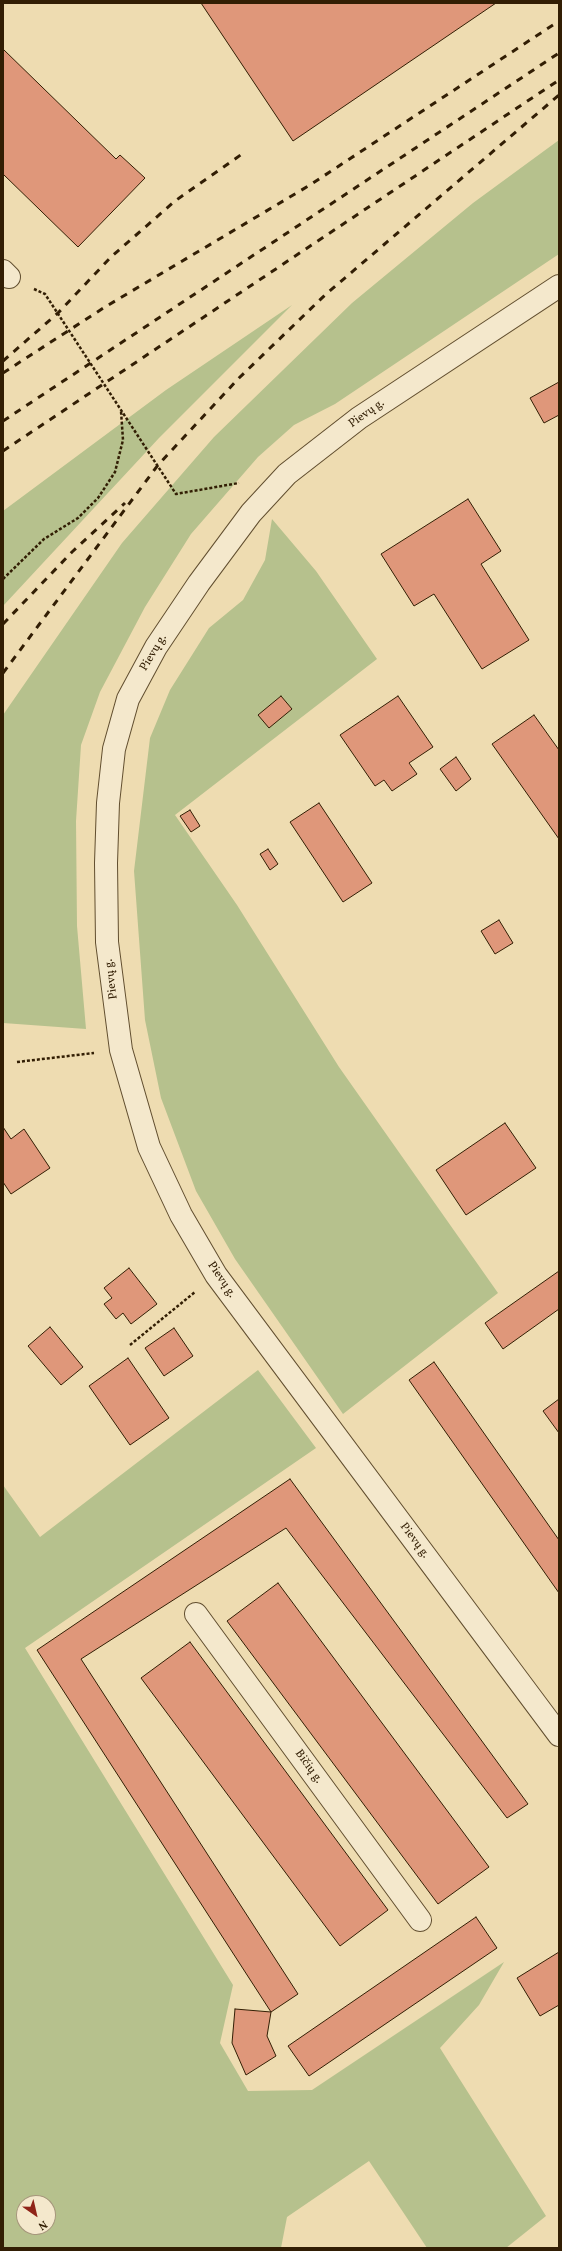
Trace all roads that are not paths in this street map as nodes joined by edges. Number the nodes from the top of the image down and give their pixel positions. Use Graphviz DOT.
graph roads {
  1 [pos="559,286"];
  2 [pos="196,1614"];
  3 [pos="559,1735"];
  4 [pos="420,1920"];
  1 -- 3 [label="street, Pievų g."];
  2 -- 4 [label="street, Bičių g."];
}
